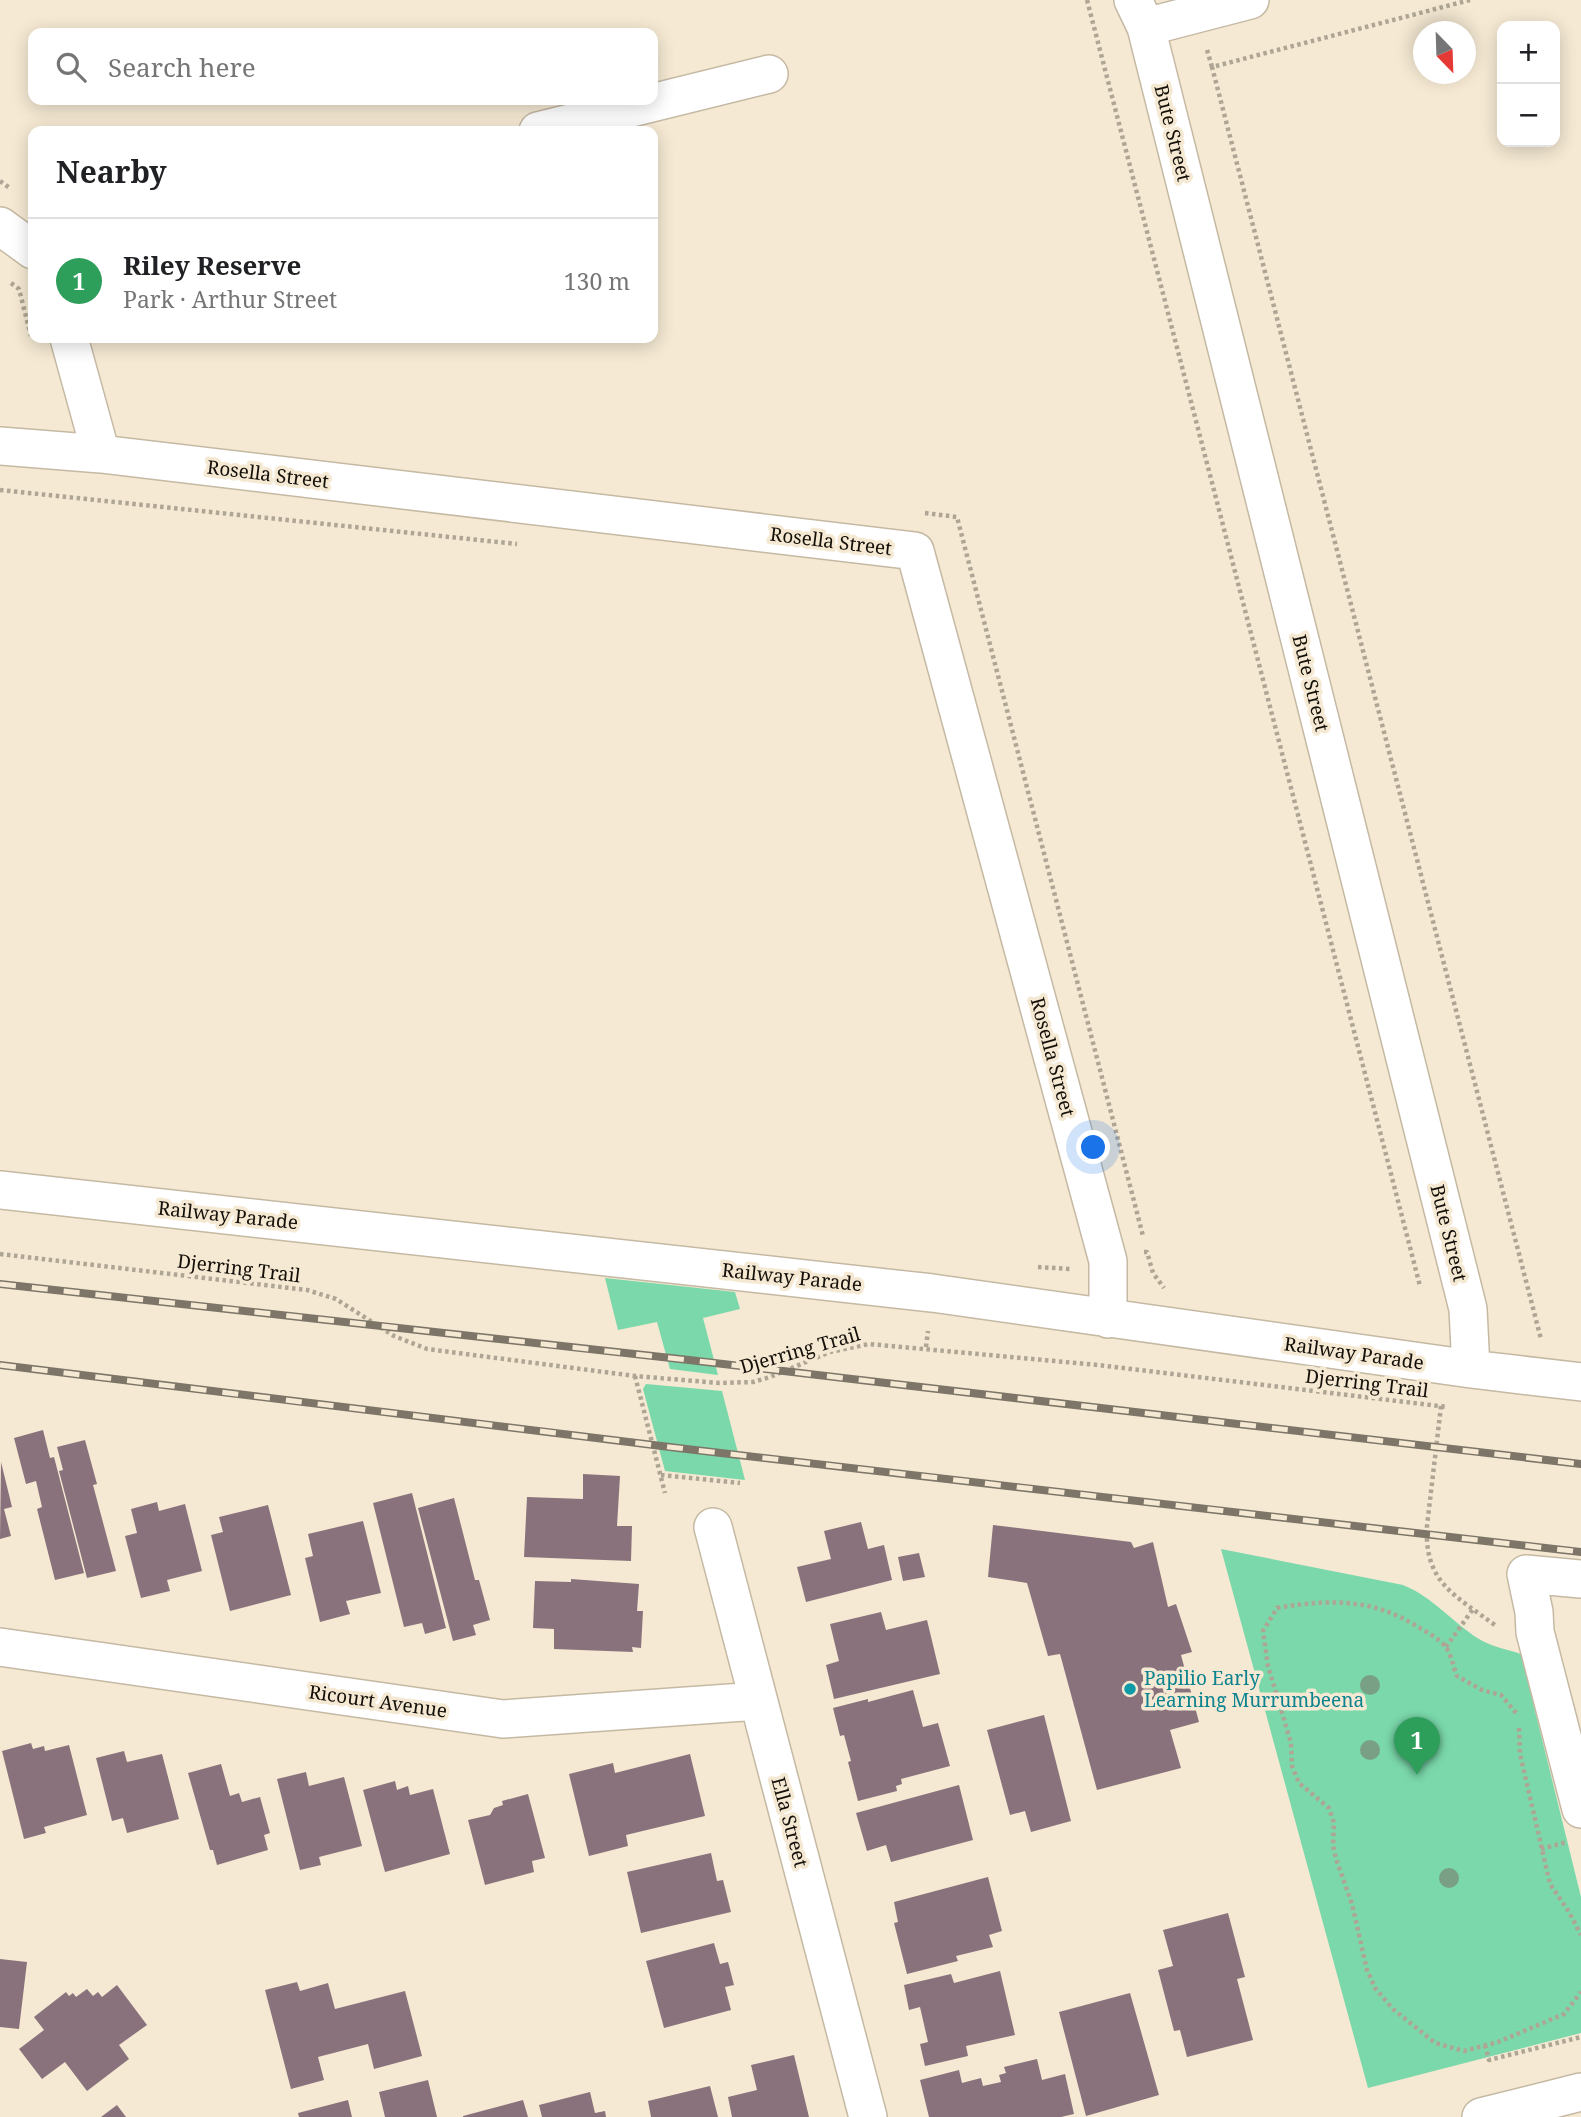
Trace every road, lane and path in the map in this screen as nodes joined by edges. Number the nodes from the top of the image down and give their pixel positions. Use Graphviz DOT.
graph roads {
  1 [pos="1087,0"];
  2 [pos="1250,0"];
  3 [pos="1470,0"];
  4 [pos="1140,13"];
  5 [pos="769,74"];
  6 [pos="658,101"];
  7 [pos="643,105"];
  8 [pos="558,126"];
  9 [pos="0,226"];
  10 [pos="28,246"];
  11 [pos="70,343"];
  12 [pos="0,446"];
  13 [pos="101,454"];
  14 [pos="0,489"];
  15 [pos="915,512"];
  16 [pos="525,545"];
  17 [pos="0,1191"];
  18 [pos="1144,1238"];
  19 [pos="0,1254"];
  20 [pos="1421,1287"];
  21 [pos="1108,1319"];
  22 [pos="1541,1341"];
  23 [pos="1471,1369"];
  24 [pos="635,1376"];
  25 [pos="1581,1382"];
  26 [pos="1441,1406"];
  27 [pos="1454,1407"];
  28 [pos="661,1475"];
  29 [pos="740,1483"];
  30 [pos="665,1493"];
  31 [pos="713,1527"];
  32 [pos="1581,1579"];
  33 [pos="1473,1609"];
  34 [pos="1518,1630"];
  35 [pos="0,1647"];
  36 [pos="1446,1647"];
  37 [pos="758,1701"];
  38 [pos="1581,1809"];
  39 [pos="1581,1936"];
  40 [pos="1581,1992"];
  41 [pos="1581,2037"];
  42 [pos="1485,2045"];
  43 [pos="1581,2092"];
  44 [pos="868,2117"];
  45 [pos="1481,2117"];
  1 -- 20 [label="path"];
  2 -- 4 [label="street"];
  3 -- 22 [label="path"];
  4 -- 23 [label="street, Bute Street"];
  5 -- 6 [label="street"];
  7 -- 8 [label="street"];
  9 -- 10 [label="street"];
  11 -- 13 [label="street"];
  12 -- 13 [label="street, Rosella Street"];
  13 -- 21 [label="street, Rosella Street"];
  14 -- 16 [label="path"];
  15 -- 18 [label="path"];
  17 -- 21 [label="street, Railway Parade"];
  19 -- 24 [label="path, Djerring Trail"];
  21 -- 23 [label="street, Railway Parade"];
  23 -- 25 [label="street, Railway Parade"];
  24 -- 26 [label="path, Djerring Trail"];
  24 -- 28 [label="path"];
  26 -- 27 [label="path, Djerring Trail"];
  26 -- 33 [label="path"];
  28 -- 29 [label="path"];
  28 -- 30 [label="path"];
  31 -- 37 [label="street, Ella Street"];
  32 -- 34 [label="street"];
  33 -- 34 [label="path"];
  33 -- 36 [label="path"];
  34 -- 38 [label="street"];
  35 -- 37 [label="street, Ricourt Avenue"];
  36 -- 39 [label="path"];
  36 -- 42 [label="path"];
  37 -- 44 [label="street, Ella Street"];
  40 -- 42 [label="path"];
  41 -- 42 [label="path"];
  43 -- 45 [label="street"];
}
